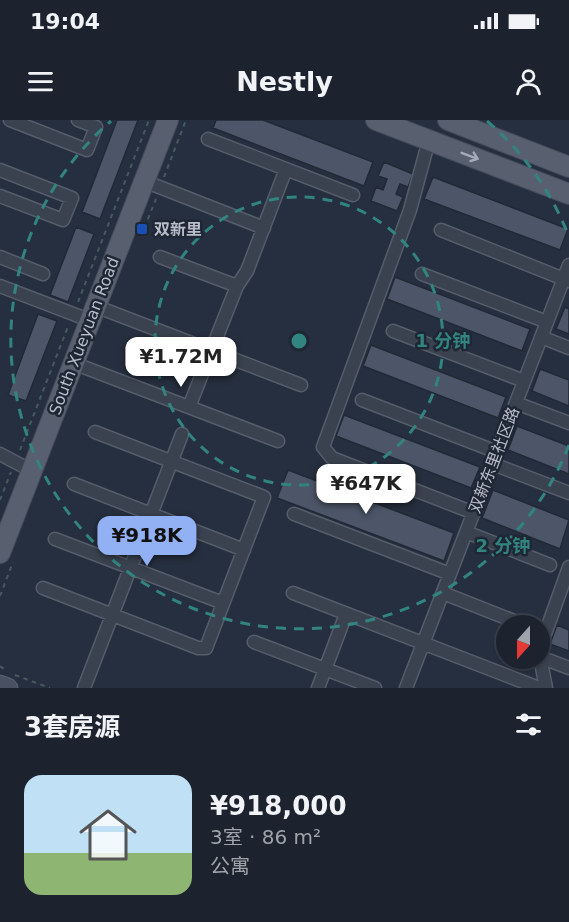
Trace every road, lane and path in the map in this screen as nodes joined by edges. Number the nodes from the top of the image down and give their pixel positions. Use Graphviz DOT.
graph roads {
  1 [pos="2,120"];
  2 [pos="10,120"];
  3 [pos="78,120"];
  4 [pos="168,120"];
  5 [pos="376,120"];
  6 [pos="448,120"];
  7 [pos="0,126"];
  8 [pos="208,139"];
  9 [pos="429,140"];
  10 [pos="569,166"];
  11 [pos="286,169"];
  12 [pos="0,170"];
  13 [pos="144,181"];
  14 [pos="569,194"];
  15 [pos="353,195"];
  16 [pos="0,196"];
  17 [pos="264,228"];
  18 [pos="441,230"];
  19 [pos="0,257"];
  20 [pos="160,257"];
  21 [pos="569,265"];
  22 [pos="43,274"];
  23 [pos="422,274"];
  24 [pos="566,280"];
  25 [pos="0,286"];
  26 [pos="237,286"];
  27 [pos="92,313"];
  28 [pos="547,322"];
  29 [pos="393,331"];
  30 [pos="541,337"];
  31 [pos="569,348"];
  32 [pos="211,351"];
  33 [pos="73,363"];
  34 [pos="524,381"];
  35 [pos="301,385"];
  36 [pos="362,400"];
  37 [pos="516,403"];
  38 [pos="189,407"];
  39 [pos="569,423"];
  40 [pos="95,432"];
  41 [pos="182,434"];
  42 [pos="278,441"];
  43 [pos="0,454"];
  44 [pos="495,458"];
  45 [pos="172,461"];
  46 [pos="32,471"];
  47 [pos="74,484"];
  48 [pos="569,493"];
  49 [pos="474,513"];
  50 [pos="151,514"];
  51 [pos="294,514"];
  52 [pos="466,532"];
  53 [pos="55,538"];
  54 [pos="244,550"];
  55 [pos="0,553"];
  56 [pos="550,565"];
  57 [pos="130,567"];
  58 [pos="569,567"];
  59 [pos="450,574"];
  60 [pos="43,588"];
  61 [pos="443,593"];
  62 [pos="293,594"];
  63 [pos="564,594"];
  64 [pos="223,603"];
  65 [pos="346,614"];
  66 [pos="112,615"];
  67 [pos="497,615"];
  68 [pos="550,626"];
  69 [pos="254,642"];
  70 [pos="423,643"];
  71 [pos="550,659"];
  72 [pos="0,666"];
  73 [pos="569,668"];
  74 [pos="325,669"];
  75 [pos="543,669"];
  76 [pos="0,685"];
  77 [pos="8,688"];
  78 [pos="50,688"];
  79 [pos="84,688"];
  80 [pos="318,688"];
  81 [pos="375,688"];
  82 [pos="406,688"];
  83 [pos="539,688"];
  84 [pos="546,688"];
  1 -- 7 [label="street"];
  2 -- 3 [label="street"];
  4 -- 13 [label="main road, South Xueyuan Road"];
  5 -- 9 [label="main road"];
  6 -- 10 [label="main road"];
  8 -- 11 [label="street"];
  9 -- 14 [label="main road, one-way"];
  9 -- 49 [label="street"];
  11 -- 15 [label="street"];
  11 -- 17 [label="street"];
  12 -- 16 [label="street"];
  13 -- 17 [label="street"];
  13 -- 27 [label="main road, South Xueyuan Road"];
  17 -- 26 [label="street"];
  18 -- 24 [label="street"];
  19 -- 22 [label="street"];
  20 -- 26 [label="street"];
  21 -- 24 [label="street, 双新东里社区路"];
  23 -- 28 [label="street"];
  24 -- 28 [label="street, 双新东里社区路"];
  25 -- 27 [label="street"];
  26 -- 32 [label="street"];
  27 -- 32 [label="street"];
  27 -- 33 [label="main road, South Xueyuan Road"];
  28 -- 30 [label="street, 双新东里社区路"];
  29 -- 34 [label="street"];
  30 -- 31 [label="street"];
  30 -- 34 [label="street, 双新东里社区路"];
  32 -- 35 [label="street"];
  32 -- 38 [label="street"];
  33 -- 38 [label="street"];
  33 -- 46 [label="main road, South Xueyuan Road"];
  34 -- 37 [label="street, 双新东里社区路"];
  36 -- 44 [label="street"];
  37 -- 39 [label="street"];
  37 -- 44 [label="street, 双新东里社区路"];
  38 -- 42 [label="street"];
  40 -- 45 [label="street"];
  41 -- 45 [label="street"];
  43 -- 46 [label="street"];
  44 -- 48 [label="street"];
  44 -- 49 [label="street, 双新东里社区路"];
  45 -- 50 [label="street"];
  45 -- 54 [label="street"];
  46 -- 55 [label="main road, South Xueyuan Road"];
  47 -- 50 [label="street"];
  49 -- 52 [label="street, 双新东里社区路"];
  50 -- 54 [label="street"];
  50 -- 57 [label="street"];
  51 -- 59 [label="street"];
  52 -- 56 [label="street"];
  52 -- 59 [label="street, 双新东里社区路"];
  53 -- 57 [label="street"];
  54 -- 64 [label="street"];
  57 -- 64 [label="street"];
  57 -- 66 [label="street"];
  58 -- 63 [label="street"];
  59 -- 61 [label="street, 双新东里社区路"];
  60 -- 66 [label="street"];
  61 -- 67 [label="street"];
  61 -- 70 [label="street, 双新东里社区路"];
  62 -- 65 [label="street"];
  63 -- 68 [label="street"];
  64 -- 66 [label="street"];
  65 -- 70 [label="street"];
  65 -- 74 [label="street"];
  66 -- 79 [label="street"];
  69 -- 74 [label="street"];
  70 -- 82 [label="street, 双新东里社区路"];
  70 -- 83 [label="street"];
  71 -- 73 [label="street"];
  72 -- 78 [label="path"];
  74 -- 80 [label="street"];
  74 -- 81 [label="street"];
  75 -- 84 [label="street"];
  76 -- 77 [label="street"];
}
